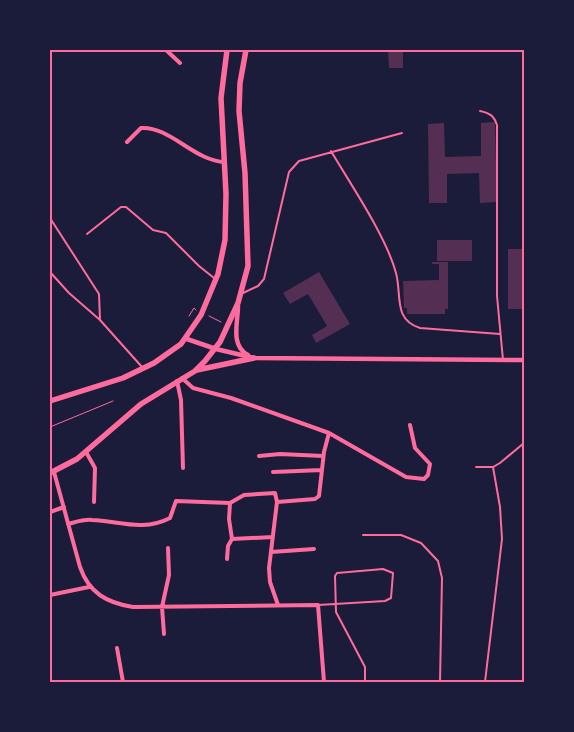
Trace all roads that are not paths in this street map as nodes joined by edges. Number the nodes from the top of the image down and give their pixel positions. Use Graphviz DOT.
graph roads {
  1 [pos="166,50"];
  2 [pos="227,50"];
  3 [pos="246,50"];
  4 [pos="180,63"];
  5 [pos="480,111"];
  6 [pos="402,133"];
  7 [pos="127,142"];
  8 [pos="331,151"];
  9 [pos="225,162"];
  10 [pos="50,218"];
  11 [pos="86,234"];
  12 [pos="50,272"];
  13 [pos="216,279"];
  14 [pos="241,294"];
  15 [pos="238,303"];
  16 [pos="100,320"];
  17 [pos="500,334"];
  18 [pos="186,338"];
  19 [pos="216,349"];
  20 [pos="254,358"];
  21 [pos="503,360"];
  22 [pos="524,360"];
  23 [pos="144,369"];
  24 [pos="194,371"];
  25 [pos="180,379"];
  26 [pos="50,401"];
  27 [pos="410,425"];
  28 [pos="329,433"];
  29 [pos="524,443"];
  30 [pos="86,452"];
  31 [pos="259,456"];
  32 [pos="323,456"];
  33 [pos="476,467"];
  34 [pos="493,467"];
  35 [pos="183,468"];
  36 [pos="322,470"];
  37 [pos="273,472"];
  38 [pos="52,473"];
  39 [pos="94,502"];
  40 [pos="278,502"];
  41 [pos="230,503"];
  42 [pos="64,507"];
  43 [pos="50,512"];
  44 [pos="68,524"];
  45 [pos="363,535"];
  46 [pos="273,537"];
  47 [pos="232,539"];
  48 [pos="168,548"];
  49 [pos="314,549"];
  50 [pos="271,552"];
  51 [pos="228,559"];
  52 [pos="89,587"];
  53 [pos="50,595"];
  54 [pos="335,604"];
  55 [pos="278,605"];
  56 [pos="318,605"];
  57 [pos="162,607"];
  58 [pos="164,634"];
  59 [pos="117,648"];
  60 [pos="122,682"];
  61 [pos="324,682"];
  62 [pos="365,682"];
  63 [pos="440,682"];
  64 [pos="485,682"];
  1 -- 4 [label="street"];
  2 -- 9 [label="highway"];
  3 -- 14 [label="highway"];
  5 -- 17 [label="lane"];
  6 -- 8 [label="lane"];
  7 -- 9 [label="street"];
  8 -- 14 [label="lane"];
  8 -- 17 [label="lane"];
  9 -- 13 [label="highway"];
  10 -- 16 [label="lane"];
  11 -- 13 [label="lane"];
  12 -- 16 [label="lane"];
  13 -- 18 [label="highway"];
  14 -- 15 [label="highway"];
  15 -- 19 [label="highway"];
  15 -- 20 [label="street"];
  16 -- 23 [label="lane"];
  17 -- 21 [label="lane"];
  18 -- 19 [label="street"];
  18 -- 23 [label="highway"];
  19 -- 20 [label="street"];
  19 -- 24 [label="highway"];
  20 -- 21 [label="street"];
  20 -- 24 [label="highway"];
  21 -- 22 [label="street"];
  23 -- 26 [label="highway"];
  24 -- 25 [label="highway"];
  25 -- 28 [label="street"];
  25 -- 30 [label="highway"];
  25 -- 35 [label="street"];
  27 -- 28 [label="street"];
  28 -- 32 [label="street"];
  29 -- 34 [label="lane"];
  30 -- 38 [label="highway"];
  30 -- 39 [label="street"];
  31 -- 32 [label="street"];
  32 -- 36 [label="street"];
  33 -- 34 [label="lane"];
  34 -- 64 [label="lane"];
  36 -- 37 [label="street"];
  36 -- 40 [label="street"];
  38 -- 42 [label="street"];
  40 -- 41 [label="street"];
  40 -- 46 [label="street"];
  41 -- 44 [label="street"];
  41 -- 47 [label="street"];
  42 -- 43 [label="street"];
  42 -- 44 [label="street"];
  44 -- 52 [label="street"];
  45 -- 63 [label="lane"];
  46 -- 47 [label="street"];
  46 -- 50 [label="street"];
  47 -- 51 [label="street"];
  48 -- 57 [label="street"];
  49 -- 50 [label="street"];
  50 -- 55 [label="street"];
  52 -- 53 [label="street"];
  52 -- 57 [label="street"];
  54 -- 54 [label="lane"];
  54 -- 56 [label="lane"];
  54 -- 62 [label="lane"];
  55 -- 56 [label="street"];
  55 -- 57 [label="street"];
  56 -- 61 [label="street"];
  57 -- 58 [label="street"];
  59 -- 60 [label="street"];
}
